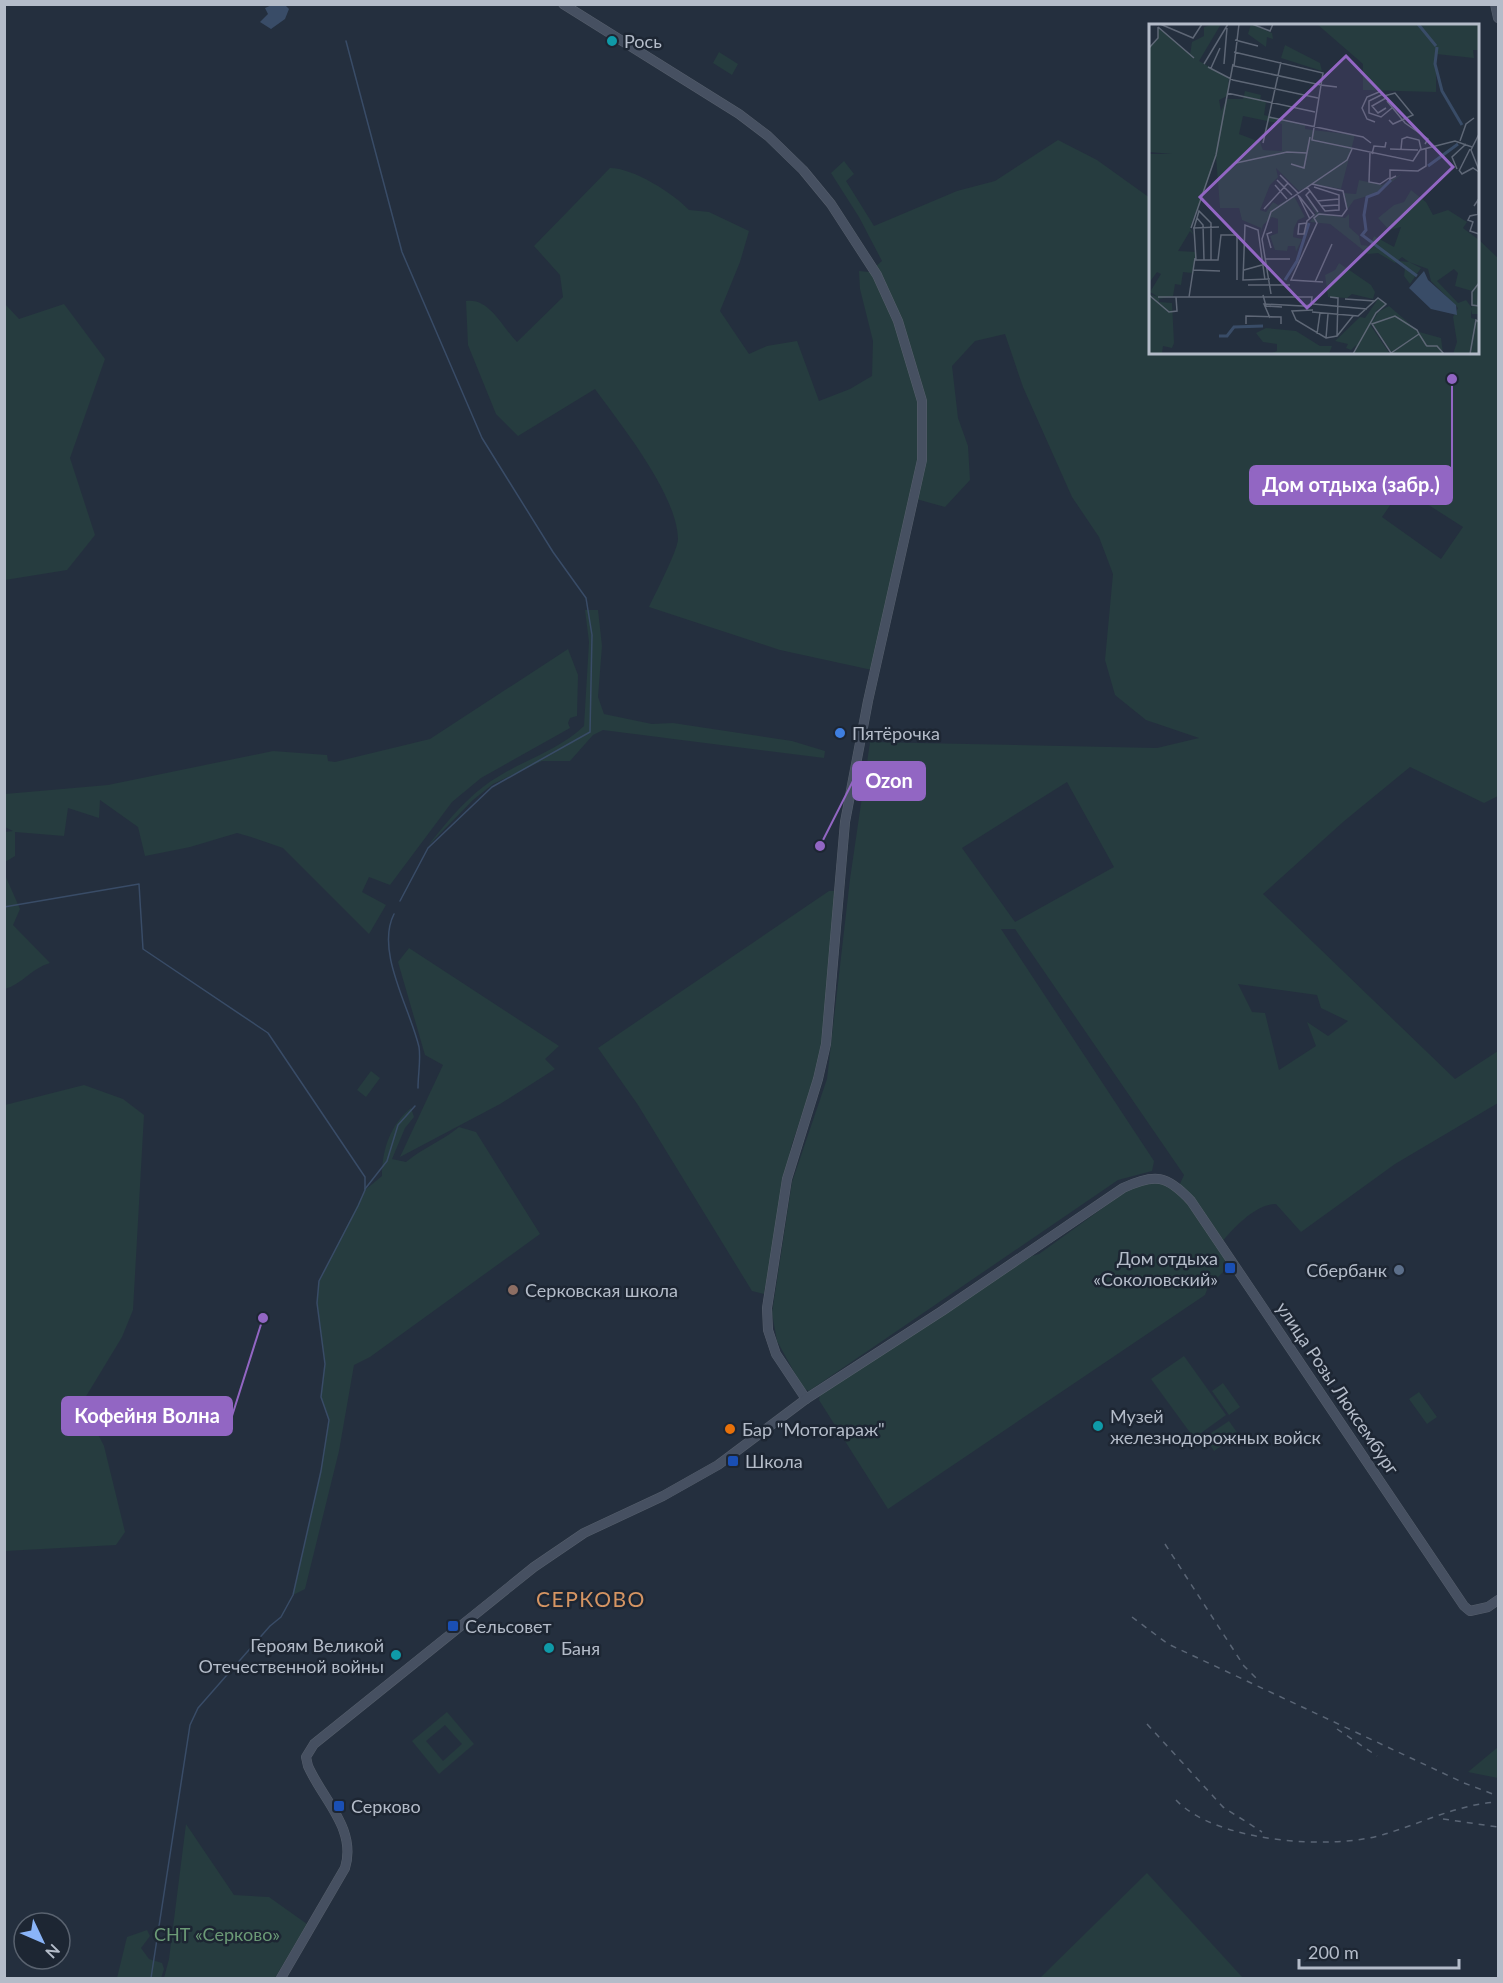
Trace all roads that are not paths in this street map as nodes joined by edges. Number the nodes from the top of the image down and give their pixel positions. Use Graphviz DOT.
graph roads {
  1 [pos="563,4"];
  2 [pos="1495,4"];
  3 [pos="1498,18"];
  4 [pos="806,1399"];
  5 [pos="1498,1600"];
  6 [pos="281,1978"];
  1 -- 4 [label="main road"];
  2 -- 3 [label="main road"];
  4 -- 5 [label="main road, улица Розы Люксембург"];
  4 -- 6 [label="main road"];
}
